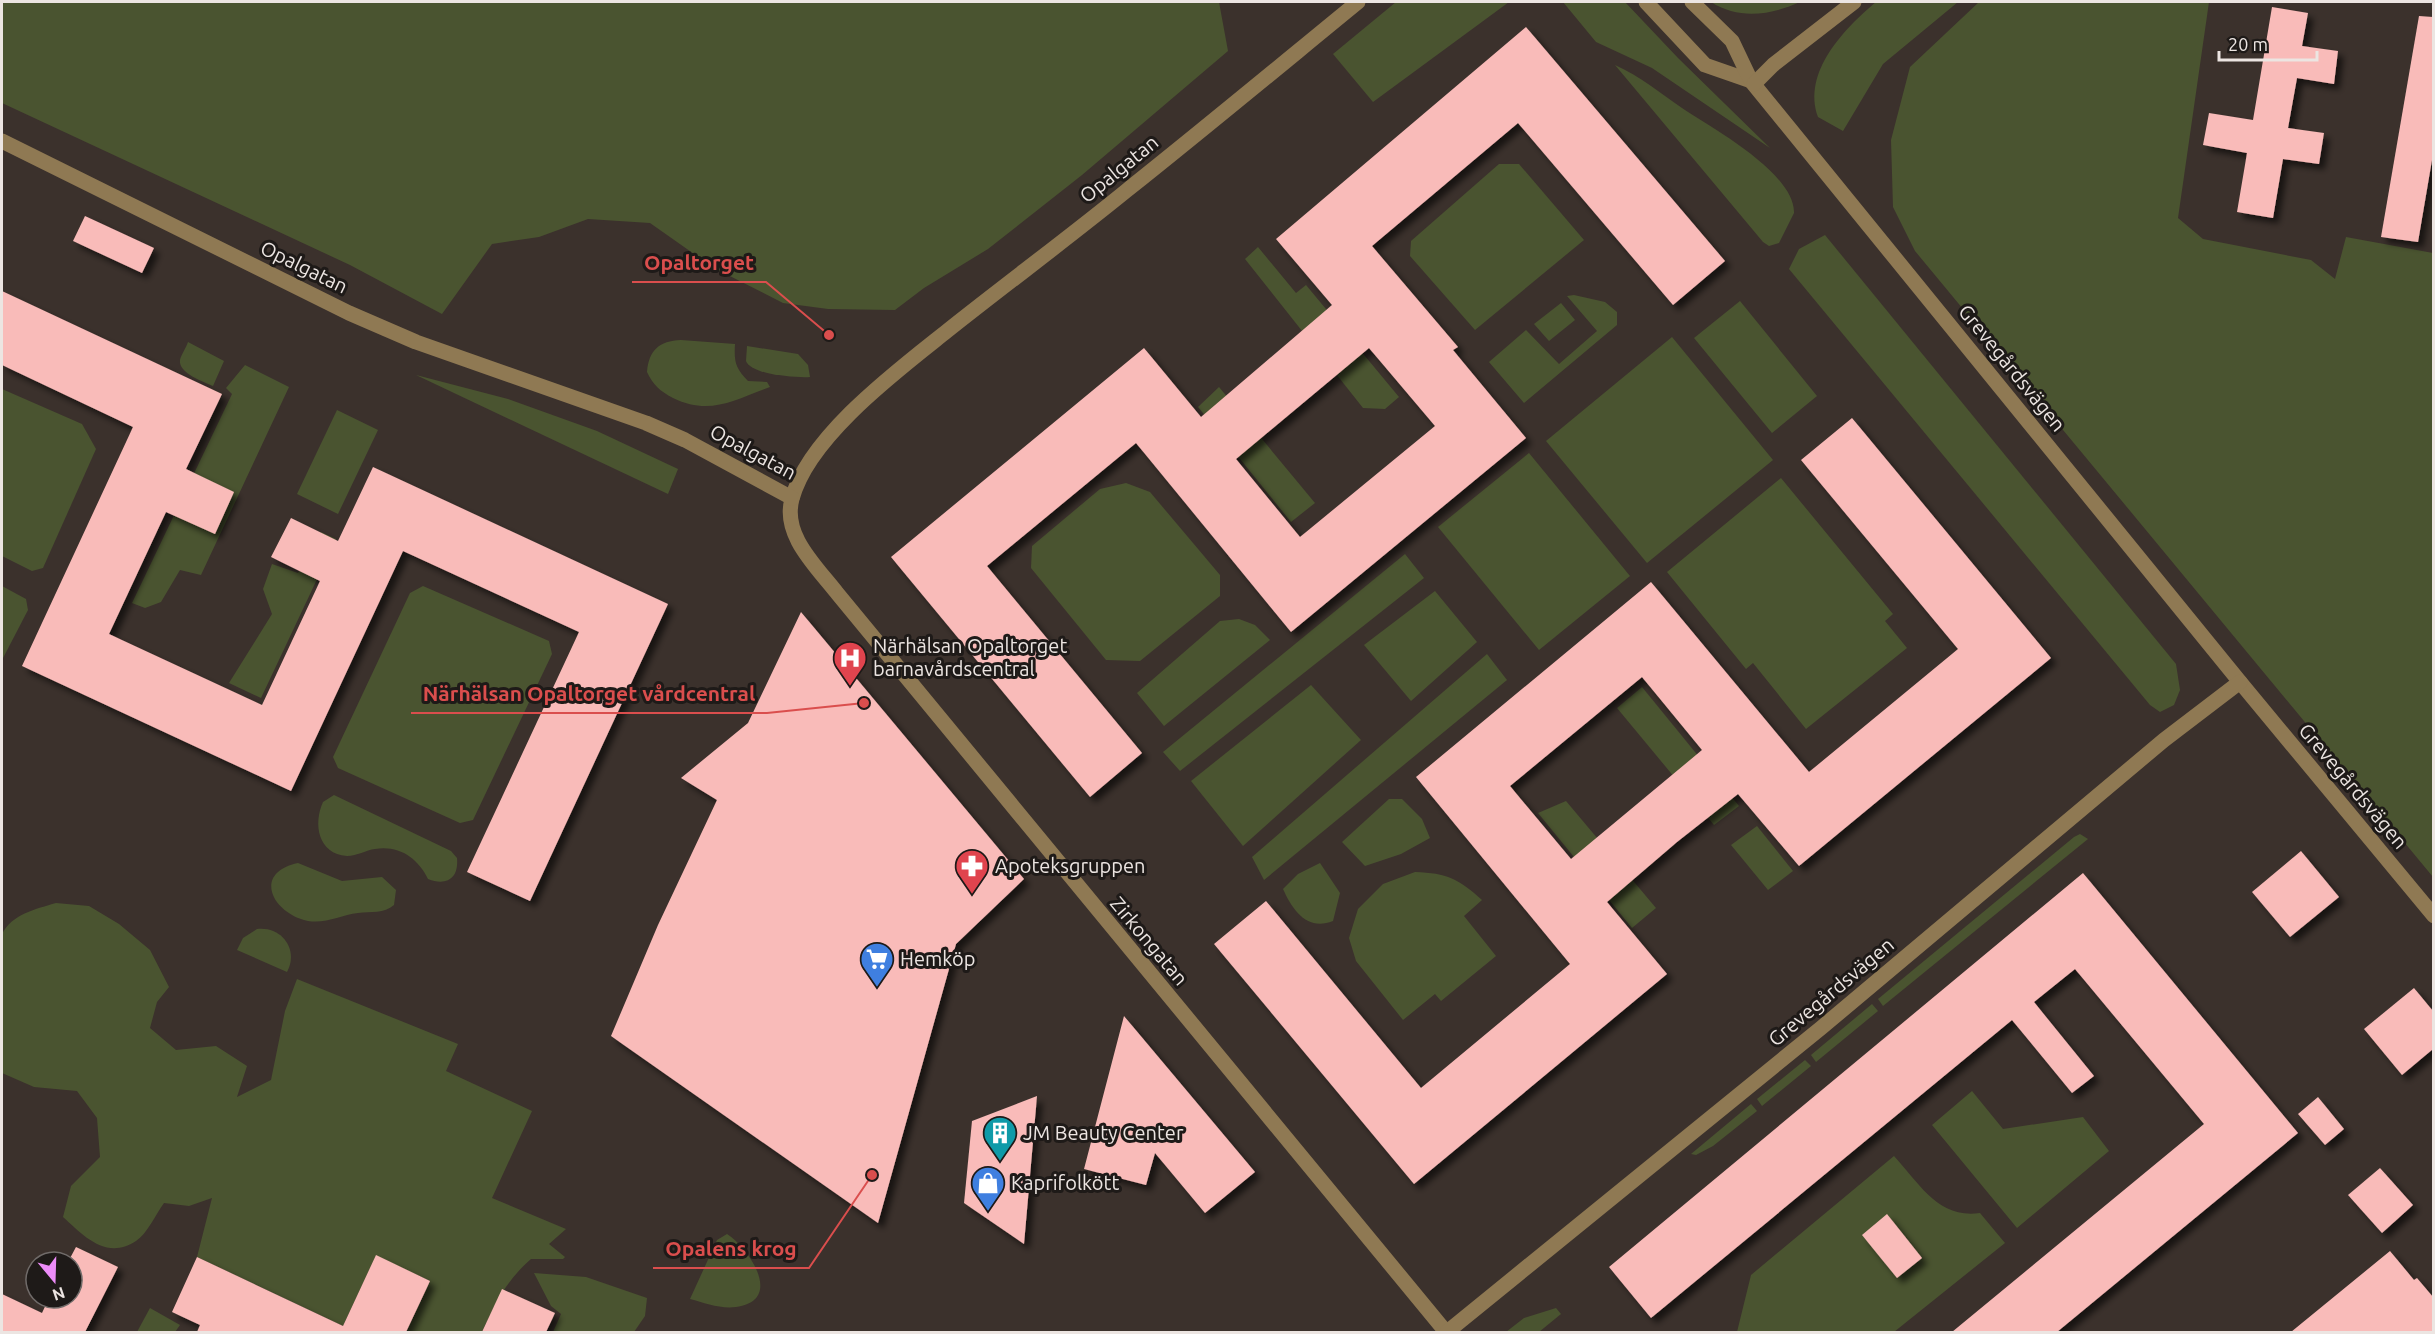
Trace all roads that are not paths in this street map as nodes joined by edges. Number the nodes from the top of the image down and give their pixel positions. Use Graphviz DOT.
graph roads {
  1 [pos="1358,2"];
  2 [pos="1646,2"];
  3 [pos="1692,2"];
  4 [pos="1854,2"];
  5 [pos="1753,82"];
  6 [pos="2,141"];
  7 [pos="792,498"];
  8 [pos="2240,682"];
  9 [pos="2433,916"];
  10 [pos="1447,1332"];
  1 -- 7 [label="street, Opalgatan"];
  2 -- 5 [label="street"];
  3 -- 5 [label="street, Grevegårdsvägen"];
  4 -- 5 [label="street"];
  5 -- 8 [label="street, Grevegårdsvägen"];
  6 -- 7 [label="street, Opalgatan"];
  7 -- 10 [label="street, Zirkongatan"];
  8 -- 9 [label="street, Grevegårdsvägen"];
  8 -- 10 [label="street, Grevegårdsvägen"];
}
